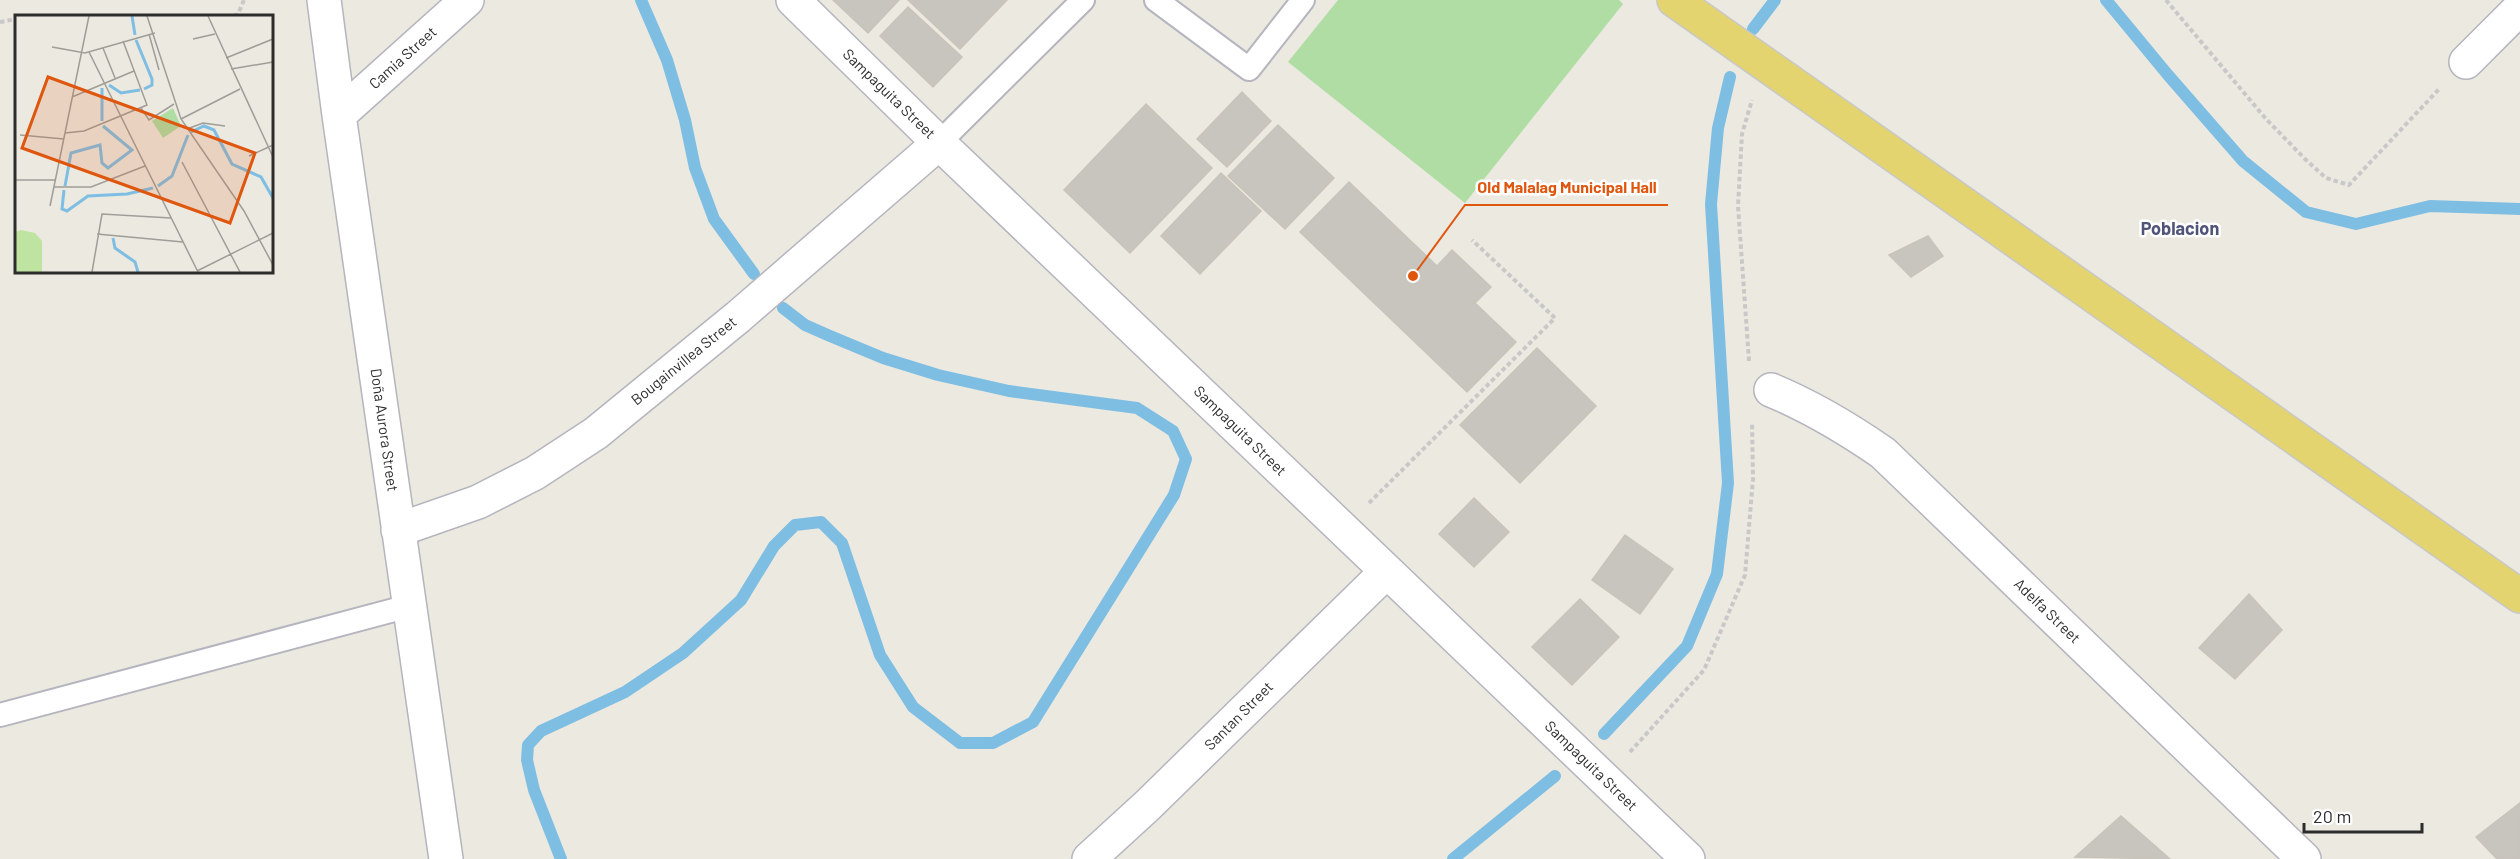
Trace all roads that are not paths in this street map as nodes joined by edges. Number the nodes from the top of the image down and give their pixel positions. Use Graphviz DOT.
graph roads {
  1 [pos="324,0"];
  2 [pos="467,0"];
  3 [pos="793,0"];
  4 [pos="1083,0"];
  5 [pos="1156,0"];
  6 [pos="1303,0"];
  7 [pos="1692,5"];
  8 [pos="2520,8"];
  9 [pos="2466,62"];
  10 [pos="339,116"];
  11 [pos="939,143"];
  12 [pos="1771,390"];
  13 [pos="398,530"];
  14 [pos="1387,571"];
  15 [pos="2520,596"];
  16 [pos="409,606"];
  17 [pos="0,715"];
  18 [pos="446,859"];
  19 [pos="1089,859"];
  20 [pos="1688,859"];
  21 [pos="2304,859"];
  1 -- 10 [label="street, Doña Aurora Street"];
  2 -- 10 [label="street, Camia Street"];
  3 -- 11 [label="street, Sampaguita Street"];
  4 -- 11 [label="lane"];
  5 -- 6 [label="lane"];
  7 -- 15 [label="main road"];
  8 -- 9 [label="street"];
  10 -- 13 [label="street, Doña Aurora Street"];
  11 -- 13 [label="street, Bougainvillea Street"];
  11 -- 14 [label="street, Sampaguita Street"];
  12 -- 21 [label="street, Adelfa Street"];
  13 -- 16 [label="street, Doña Aurora Street"];
  14 -- 19 [label="street, Santan Street"];
  14 -- 20 [label="street, Sampaguita Street"];
  16 -- 17 [label="lane"];
  16 -- 18 [label="street, Doña Aurora Street"];
}
